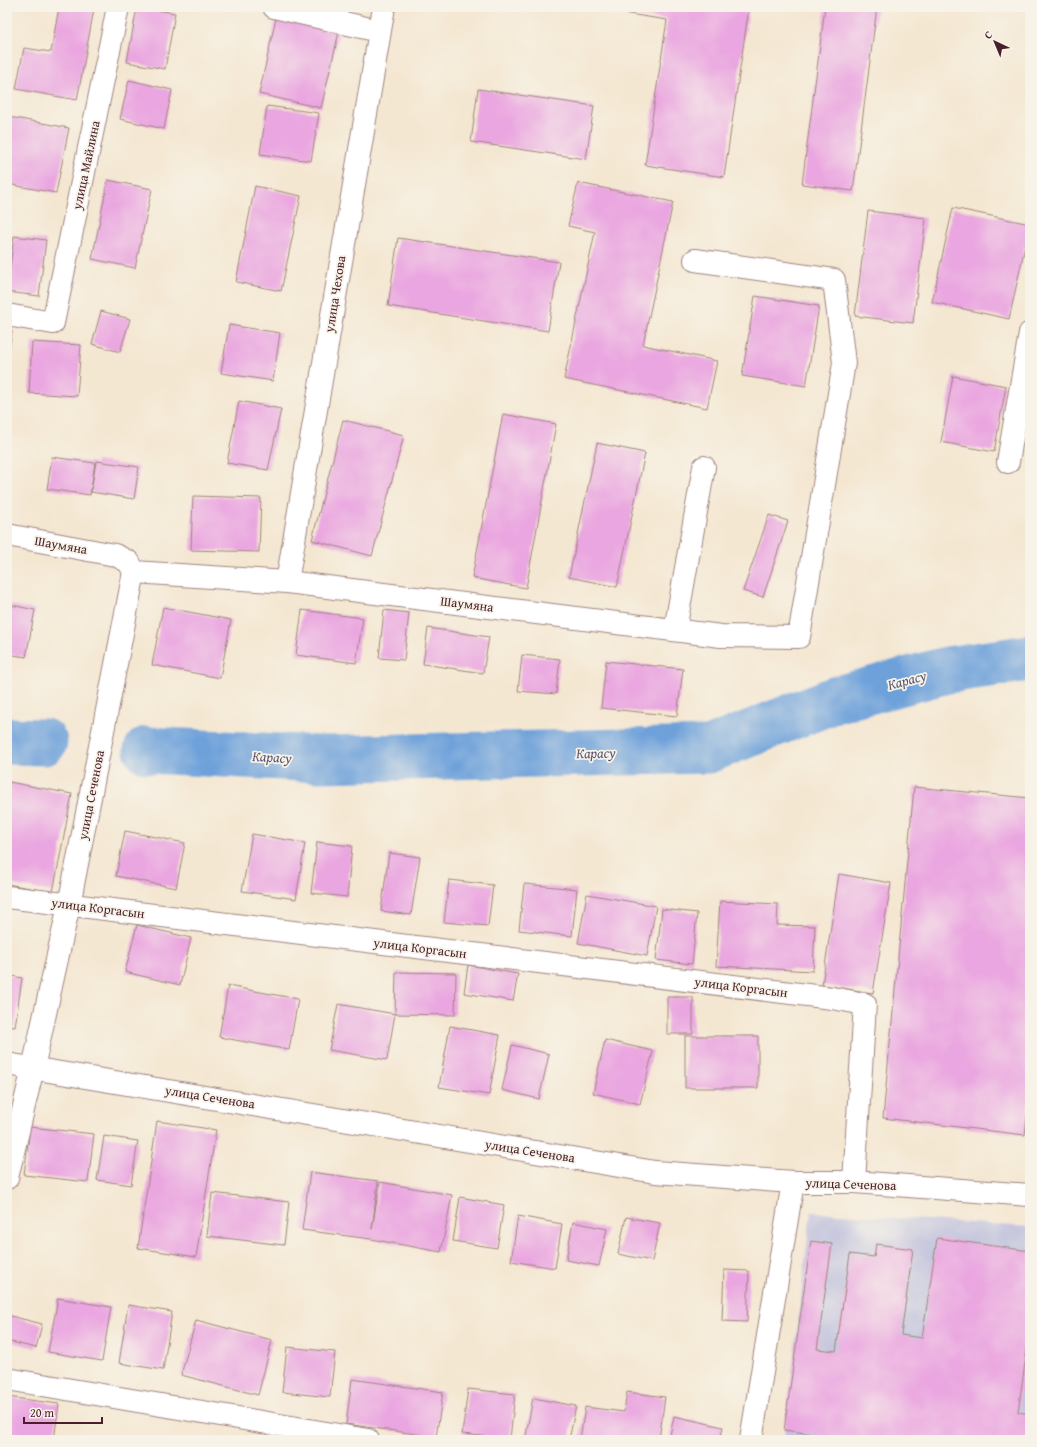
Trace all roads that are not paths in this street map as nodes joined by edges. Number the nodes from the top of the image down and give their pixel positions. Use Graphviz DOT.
graph roads {
  1 [pos="118,7"];
  2 [pos="274,7"];
  3 [pos="384,7"];
  4 [pos="379,31"];
  5 [pos="695,260"];
  6 [pos="7,315"];
  7 [pos="1030,333"];
  8 [pos="1008,462"];
  9 [pos="704,467"];
  10 [pos="7,535"];
  11 [pos="134,572"];
  12 [pos="287,582"];
  13 [pos="675,630"];
  14 [pos="7,897"];
  15 [pos="69,905"];
  16 [pos="7,1064"];
  17 [pos="33,1068"];
  18 [pos="7,1178"];
  19 [pos="793,1182"];
  20 [pos="854,1182"];
  21 [pos="1030,1195"];
  22 [pos="7,1379"];
  23 [pos="368,1440"];
  24 [pos="751,1440"];
  1 -- 6 [label="street, улица Майлина"];
  2 -- 4 [label="street"];
  3 -- 4 [label="street, улица Чехова"];
  4 -- 12 [label="street, улица Чехова"];
  5 -- 13 [label="street, Шаумяна"];
  7 -- 8 [label="street"];
  9 -- 13 [label="street"];
  10 -- 11 [label="street, Шаумяна"];
  11 -- 12 [label="street, Шаумяна"];
  11 -- 15 [label="street, улица Сеченова"];
  12 -- 13 [label="street, Шаумяна"];
  14 -- 15 [label="street, улица Коргасын"];
  15 -- 17 [label="street, улица Сеченова"];
  15 -- 20 [label="street, улица Коргасын"];
  16 -- 17 [label="street, улица Сеченова"];
  17 -- 18 [label="street"];
  17 -- 19 [label="street, улица Сеченова"];
  19 -- 20 [label="street, улица Сеченова"];
  19 -- 24 [label="street"];
  20 -- 21 [label="street, улица Сеченова"];
  22 -- 23 [label="street"];
}
